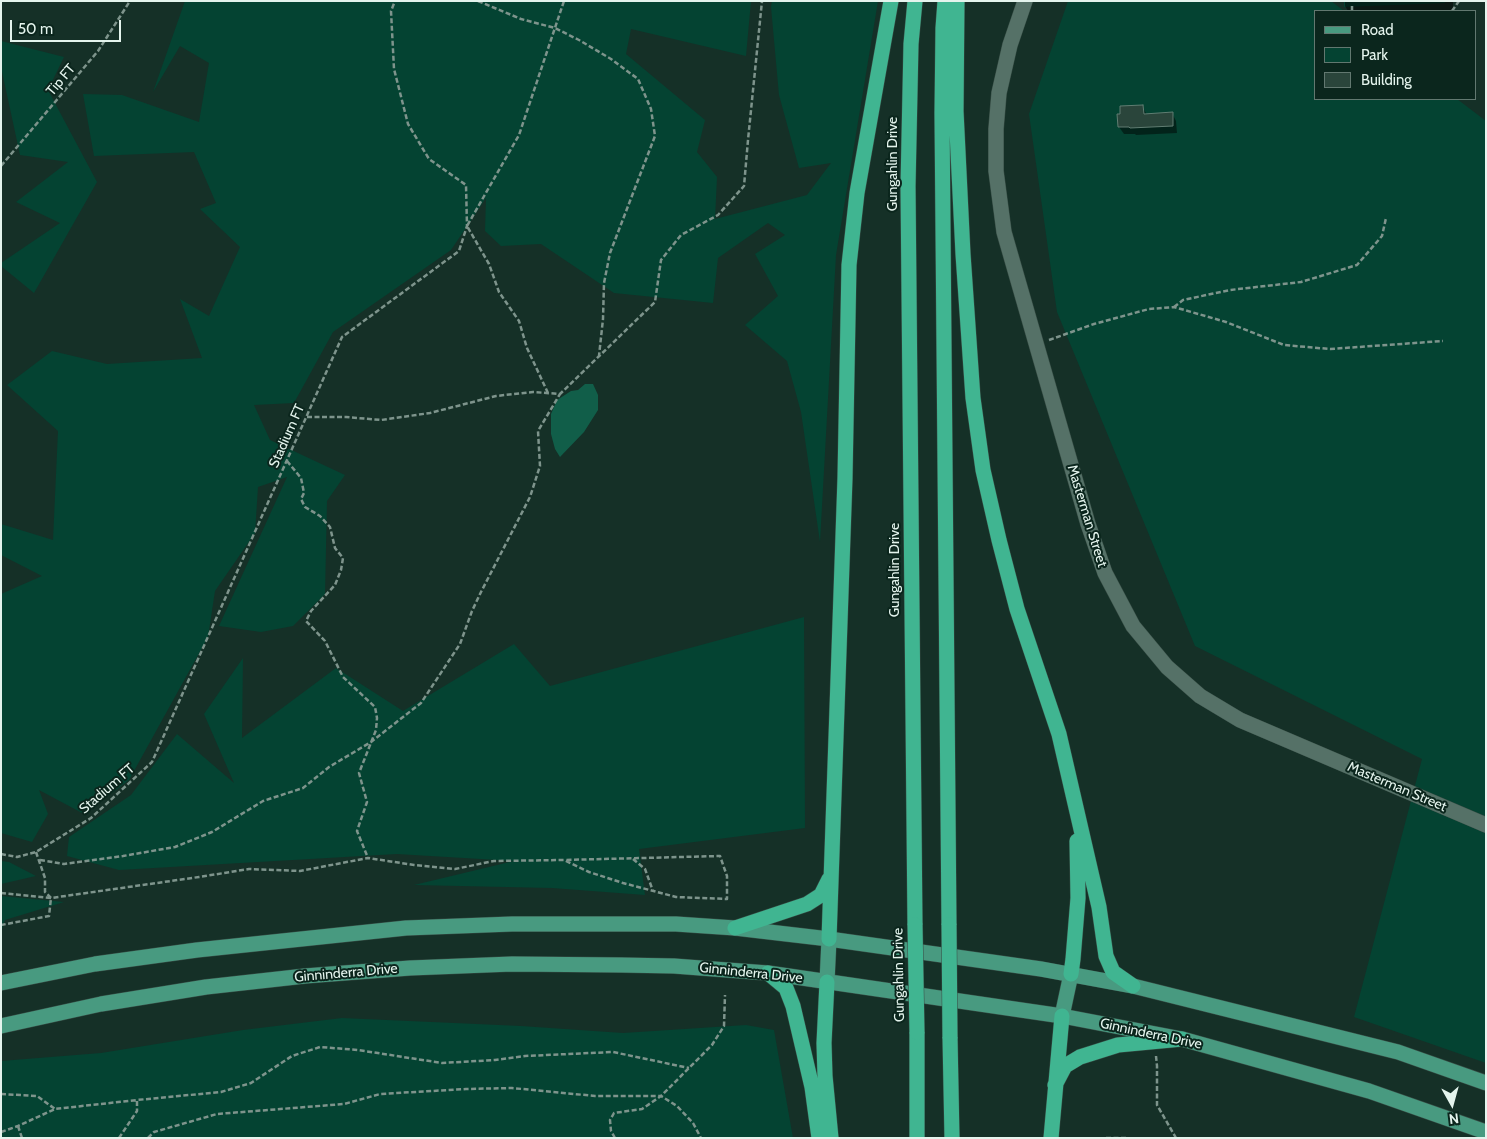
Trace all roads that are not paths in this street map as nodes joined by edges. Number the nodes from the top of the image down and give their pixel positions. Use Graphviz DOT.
graph roads {
  1 [pos="891,1"];
  2 [pos="914,1"];
  3 [pos="945,1"];
  4 [pos="957,1"];
  5 [pos="1025,1"];
  6 [pos="1077,812"];
  7 [pos="1486,825"];
  8 [pos="831,874"];
  9 [pos="735,928"];
  10 [pos="829,939"];
  11 [pos="768,973"];
  12 [pos="1071,974"];
  13 [pos="827,982"];
  14 [pos="1,983"];
  15 [pos="1134,986"];
  16 [pos="1062,1016"];
  17 [pos="1,1026"];
  18 [pos="1182,1039"];
  19 [pos="1486,1083"];
  20 [pos="1055,1085"];
  21 [pos="1486,1132"];
  22 [pos="819,1138"];
  23 [pos="832,1138"];
  24 [pos="917,1138"];
  25 [pos="952,1138"];
  26 [pos="1051,1138"];
  1 -- 8 [label="highway"];
  2 -- 24 [label="highway, Gungahlin Drive, bridge"];
  3 -- 25 [label="highway, bridge"];
  4 -- 6 [label="highway"];
  5 -- 7 [label="street, Masterman Street"];
  6 -- 12 [label="highway"];
  6 -- 15 [label="highway"];
  8 -- 9 [label="highway"];
  8 -- 10 [label="highway"];
  9 -- 10 [label="main road"];
  9 -- 14 [label="main road"];
  10 -- 12 [label="main road"];
  10 -- 13 [label="main road"];
  11 -- 13 [label="main road, Ginninderra Drive"];
  11 -- 17 [label="main road, Ginninderra Drive"];
  11 -- 22 [label="highway"];
  12 -- 15 [label="main road"];
  12 -- 16 [label="main road"];
  13 -- 16 [label="main road, Ginninderra Drive"];
  13 -- 23 [label="highway"];
  15 -- 19 [label="main road"];
  16 -- 18 [label="main road, Ginninderra Drive"];
  16 -- 20 [label="highway"];
  18 -- 20 [label="highway"];
  18 -- 21 [label="main road, Ginninderra Drive"];
  20 -- 26 [label="highway"];
}
